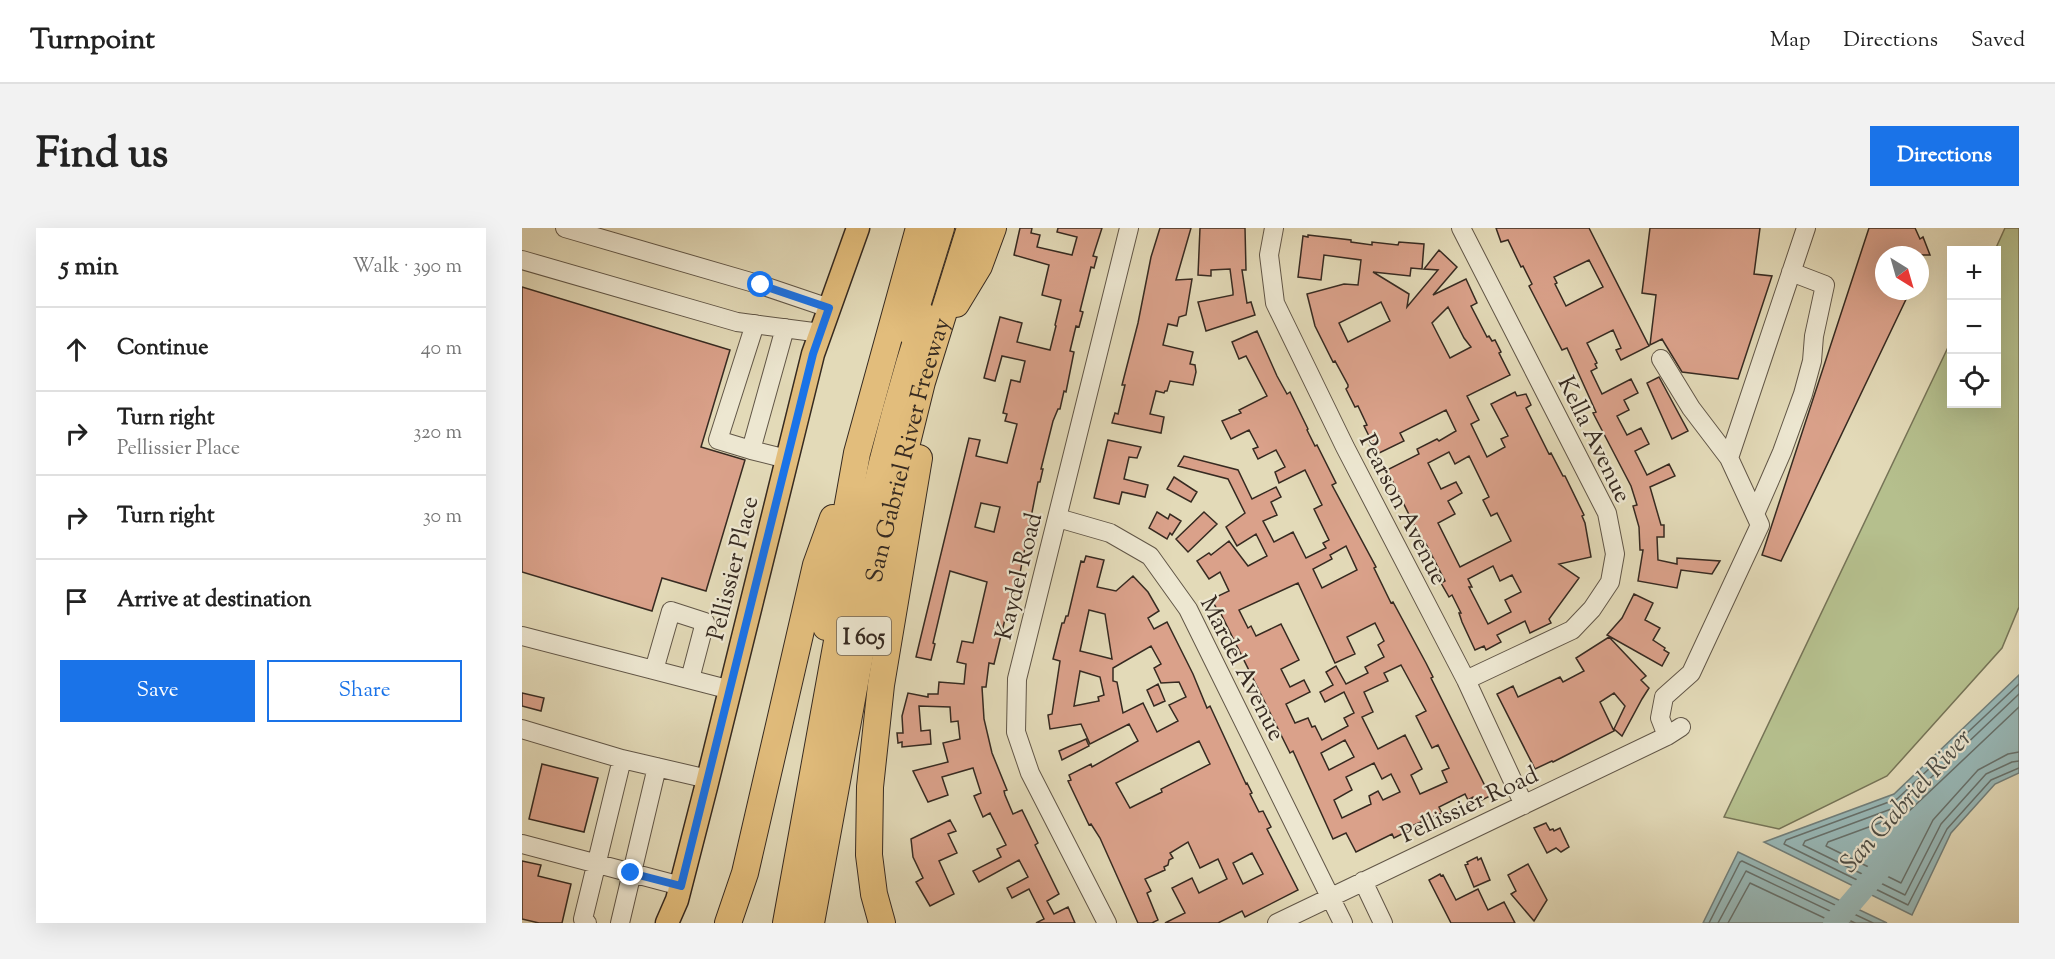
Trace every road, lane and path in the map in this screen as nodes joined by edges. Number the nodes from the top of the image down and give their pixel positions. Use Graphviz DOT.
graph roads {
  1 [pos="565,228"];
  2 [pos="858,228"];
  3 [pos="919,228"];
  4 [pos="941,228"];
  5 [pos="952,228"];
  6 [pos="970,228"];
  7 [pos="993,228"];
  8 [pos="1129,228"];
  9 [pos="1274,228"];
  10 [pos="1461,228"];
  11 [pos="1806,228"];
  12 [pos="522,260"];
  13 [pos="1791,272"];
  14 [pos="829,308"];
  15 [pos="755,324"];
  16 [pos="785,328"];
  17 [pos="820,333"];
  18 [pos="934,340"];
  19 [pos="1661,359"];
  20 [pos="922,382"];
  21 [pos="751,450"];
  22 [pos="857,453"];
  23 [pos="1729,458"];
  24 [pos="787,459"];
  25 [pos="1755,514"];
  26 [pos="1058,518"];
  27 [pos="522,636"];
  28 [pos="654,670"];
  29 [pos="690,680"];
  30 [pos="1466,680"];
  31 [pos="731,690"];
  32 [pos="522,729"];
  33 [pos="622,759"];
  34 [pos="657,767"];
  35 [pos="708,779"];
  36 [pos="1524,805"];
  37 [pos="522,844"];
  38 [pos="597,864"];
  39 [pos="631,873"];
  40 [pos="1363,881"];
  41 [pos="681,886"];
  42 [pos="1328,897"];
  43 [pos="587,923"];
  44 [pos="620,923"];
  45 [pos="666,923"];
  46 [pos="728,923"];
  47 [pos="774,923"];
  48 [pos="786,923"];
  49 [pos="796,923"];
  50 [pos="812,923"];
  51 [pos="882,923"];
  52 [pos="1107,923"];
  53 [pos="1277,923"];
  54 [pos="1342,923"];
  55 [pos="1383,923"];
  1 -- 14 [label="street"];
  2 -- 14 [label="main road, Pellissier Place"];
  3 -- 22 [label="highway, San Gabriel River Freeway / I 605"];
  4 -- 48 [label="highway"];
  5 -- 49 [label="highway"];
  6 -- 18 [label="highway, San Gabriel River Freeway / I 605"];
  7 -- 18 [label="highway"];
  8 -- 26 [label="street, Kaydel Road"];
  9 -- 30 [label="street, Pearson Avenue"];
  10 -- 30 [label="street, Kella Avenue"];
  11 -- 13 [label="street"];
  12 -- 15 [label="street"];
  13 -- 23 [label="street"];
  13 -- 25 [label="street"];
  14 -- 17 [label="main road, Pellissier Place"];
  15 -- 16 [label="street"];
  15 -- 21 [label="street"];
  16 -- 17 [label="street"];
  16 -- 21 [label="street"];
  17 -- 24 [label="main road, Pellissier Place"];
  18 -- 20 [label="highway, San Gabriel River Freeway / I 605"];
  19 -- 23 [label="street"];
  20 -- 50 [label="highway, San Gabriel River Freeway / I 605"];
  20 -- 51 [label="highway"];
  21 -- 24 [label="street"];
  22 -- 46 [label="highway"];
  22 -- 47 [label="highway, San Gabriel River Freeway / I 605"];
  23 -- 25 [label="street"];
  24 -- 31 [label="main road, Pellissier Place"];
  25 -- 36 [label="street, Pellissier Road"];
  26 -- 42 [label="street, Mardel Avenue"];
  26 -- 52 [label="street, Kaydel Road"];
  27 -- 28 [label="street"];
  28 -- 29 [label="street"];
  28 -- 29 [label="street"];
  29 -- 31 [label="street"];
  30 -- 36 [label="street, Pearson Avenue"];
  31 -- 35 [label="main road, Pellissier Place"];
  32 -- 33 [label="street"];
  33 -- 34 [label="street"];
  33 -- 38 [label="street"];
  34 -- 35 [label="street"];
  34 -- 39 [label="street"];
  35 -- 41 [label="main road, Pellissier Place"];
  36 -- 40 [label="street, Pellissier Road"];
  37 -- 38 [label="street"];
  38 -- 39 [label="street"];
  38 -- 43 [label="street"];
  39 -- 41 [label="street"];
  39 -- 44 [label="street"];
  40 -- 42 [label="street, Pellissier Road"];
  40 -- 55 [label="street"];
  41 -- 45 [label="main road, Pellissier Place"];
  42 -- 53 [label="street, Pellissier Road"];
  42 -- 54 [label="street, Mardel Avenue"];
}
